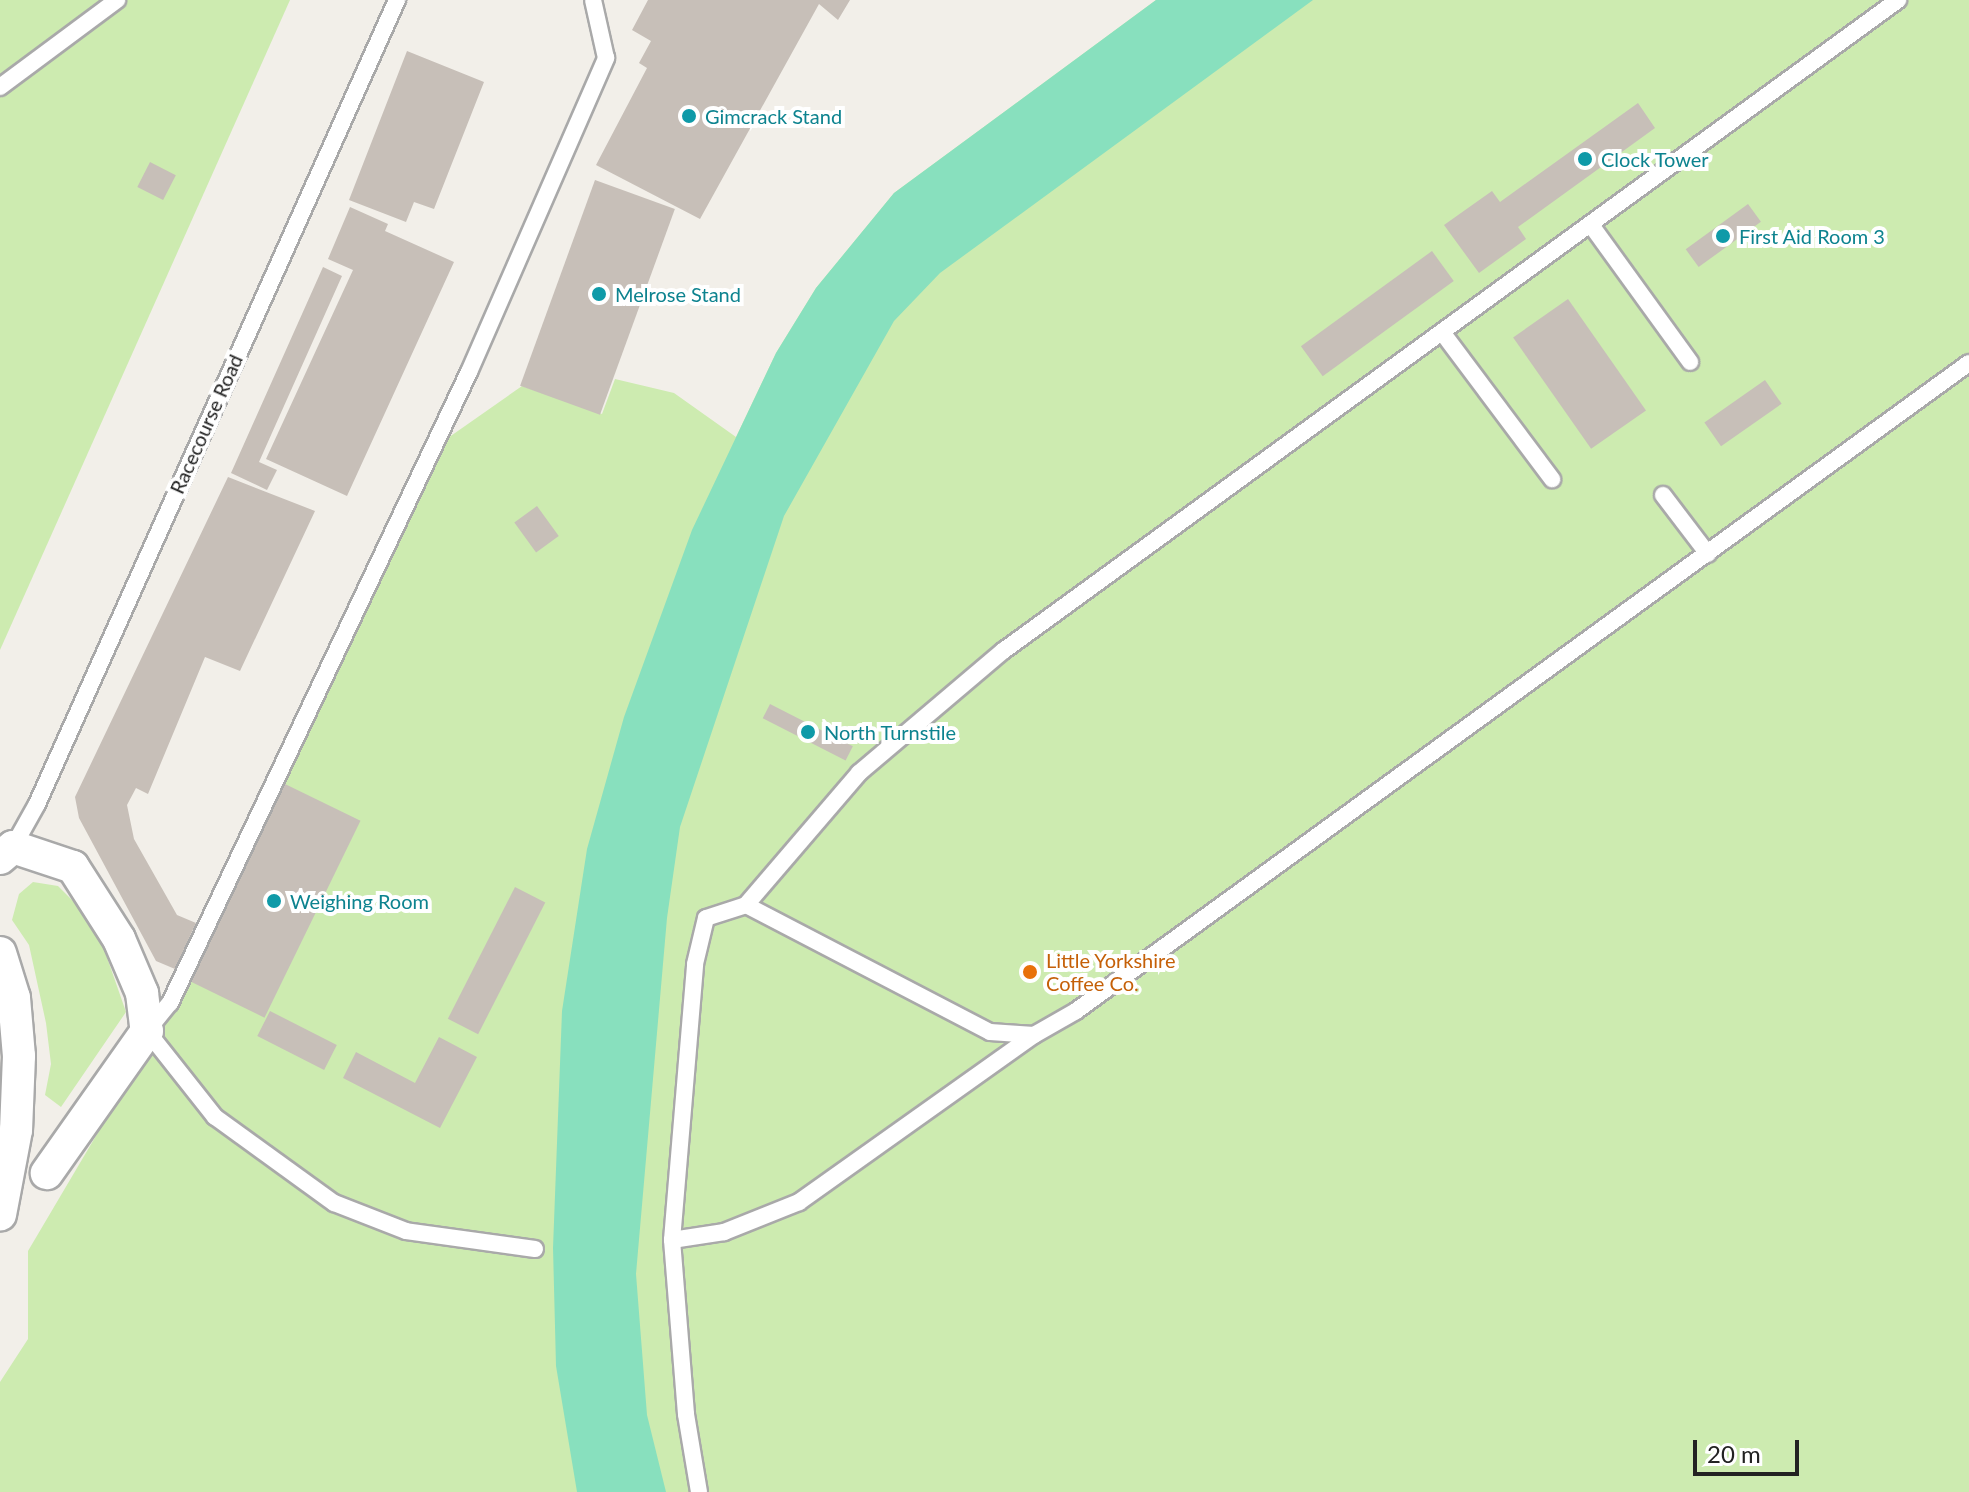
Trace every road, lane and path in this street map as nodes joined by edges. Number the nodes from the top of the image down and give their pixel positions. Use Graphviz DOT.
graph roads {
  1 [pos="117,0"];
  2 [pos="397,0"];
  3 [pos="593,0"];
  4 [pos="1898,0"];
  5 [pos="0,87"];
  6 [pos="1591,225"];
  7 [pos="1442,332"];
  8 [pos="1690,362"];
  9 [pos="1969,363"];
  10 [pos="1552,479"];
  11 [pos="1663,495"];
  12 [pos="1708,554"];
  13 [pos="6,852"];
  14 [pos="746,905"];
  15 [pos="0,953"];
  16 [pos="147,1031"];
  17 [pos="1034,1035"];
  18 [pos="47,1173"];
  19 [pos="0,1215"];
  20 [pos="672,1240"];
  21 [pos="535,1249"];
  22 [pos="699,1492"];
  1 -- 5 [label="lane"];
  2 -- 13 [label="lane, Racecourse Road"];
  3 -- 16 [label="lane"];
  4 -- 6 [label="lane"];
  6 -- 7 [label="lane"];
  6 -- 8 [label="lane"];
  7 -- 10 [label="lane"];
  7 -- 14 [label="lane"];
  9 -- 12 [label="lane"];
  11 -- 12 [label="lane"];
  12 -- 17 [label="lane"];
  13 -- 16 [label="street"];
  14 -- 17 [label="lane"];
  14 -- 20 [label="lane"];
  15 -- 19 [label="street"];
  16 -- 18 [label="street"];
  16 -- 21 [label="lane"];
  17 -- 20 [label="lane"];
  20 -- 22 [label="lane"];
}
